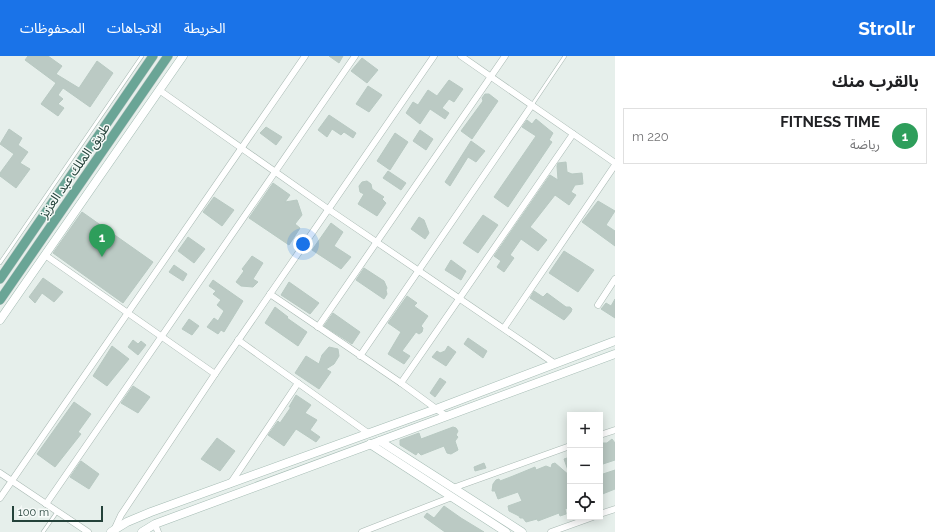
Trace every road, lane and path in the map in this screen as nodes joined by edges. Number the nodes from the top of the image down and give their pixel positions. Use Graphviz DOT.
graph roads {
  1 [pos="142,56"];
  2 [pos="153,56"];
  3 [pos="168,56"];
  4 [pos="183,56"];
  5 [pos="305,56"];
  6 [pos="355,56"];
  7 [pos="434,56"];
  8 [pos="461,56"];
  9 [pos="505,56"];
  10 [pos="565,56"];
  11 [pos="490,77"];
  12 [pos="159,90"];
  13 [pos="532,105"];
  14 [pos="573,134"];
  15 [pos="242,148"];
  16 [pos="615,164"];
  17 [pos="275,171"];
  18 [pos="328,209"];
  19 [pos="376,242"];
  20 [pos="45,255"];
  21 [pos="0,263"];
  22 [pos="419,271"];
  23 [pos="0,279"];
  24 [pos="615,279"];
  25 [pos="270,294"];
  26 [pos="459,298"];
  27 [pos="0,300"];
  28 [pos="598,305"];
  29 [pos="128,313"];
  30 [pos="0,320"];
  31 [pos="318,327"];
  32 [pos="504,328"];
  33 [pos="162,337"];
  34 [pos="238,340"];
  35 [pos="615,341"];
  36 [pos="615,354"];
  37 [pos="360,356"];
  38 [pos="554,363"];
  39 [pos="215,374"];
  40 [pos="298,383"];
  41 [pos="401,383"];
  42 [pos="436,409"];
  43 [pos="446,416"];
  44 [pos="615,430"];
  45 [pos="368,434"];
  46 [pos="603,434"];
  47 [pos="380,441"];
  48 [pos="370,444"];
  49 [pos="567,447"];
  50 [pos="0,473"];
  51 [pos="11,481"];
  52 [pos="230,484"];
  53 [pos="454,488"];
  54 [pos="452,497"];
  55 [pos="0,498"];
  56 [pos="46,504"];
  57 [pos="614,511"];
  58 [pos="57,512"];
  59 [pos="603,513"];
  60 [pos="585,520"];
  61 [pos="156,528"];
  62 [pos="113,530"];
  63 [pos="372,530"];
  64 [pos="43,532"];
  65 [pos="88,532"];
  66 [pos="142,532"];
  67 [pos="362,532"];
  68 [pos="506,532"];
  69 [pos="522,532"];
  70 [pos="551,532"];
  1 -- 21 [label="lane"];
  2 -- 23 [label="main road, طريق الملك عبد العزيز"];
  3 -- 27 [label="main road, طريق الملك عبد العزيز"];
  4 -- 12 [label="street"];
  5 -- 15 [label="street"];
  6 -- 17 [label="street"];
  7 -- 18 [label="street"];
  8 -- 11 [label="street"];
  9 -- 11 [label="street"];
  10 -- 13 [label="lane"];
  11 -- 13 [label="street"];
  11 -- 19 [label="street"];
  12 -- 15 [label="street"];
  12 -- 20 [label="street"];
  13 -- 14 [label="street"];
  13 -- 22 [label="street"];
  14 -- 16 [label="street"];
  14 -- 26 [label="street"];
  15 -- 17 [label="street"];
  15 -- 29 [label="street"];
  16 -- 32 [label="street"];
  17 -- 18 [label="street"];
  17 -- 33 [label="street"];
  18 -- 19 [label="street"];
  18 -- 25 [label="street"];
  19 -- 22 [label="street"];
  19 -- 31 [label="street"];
  20 -- 29 [label="street"];
  20 -- 30 [label="street"];
  22 -- 26 [label="street"];
  22 -- 37 [label="street"];
  24 -- 28 [label="street"];
  25 -- 31 [label="street"];
  25 -- 34 [label="street"];
  26 -- 32 [label="street"];
  26 -- 41 [label="street"];
  29 -- 33 [label="street"];
  29 -- 51 [label="street"];
  31 -- 37 [label="street"];
  32 -- 38 [label="street"];
  33 -- 39 [label="street"];
  33 -- 56 [label="street"];
  34 -- 39 [label="street"];
  34 -- 40 [label="street"];
  35 -- 38 [label="street"];
  36 -- 43 [label="street"];
  37 -- 41 [label="street"];
  38 -- 42 [label="street"];
  39 -- 62 [label="street"];
  40 -- 45 [label="street"];
  40 -- 52 [label="street"];
  41 -- 42 [label="street"];
  42 -- 43 [label="street"];
  42 -- 45 [label="street"];
  43 -- 47 [label="street"];
  44 -- 46 [label="street"];
  45 -- 52 [label="street"];
  47 -- 48 [label="street"];
  47 -- 53 [label="street"];
  48 -- 54 [label="street"];
  48 -- 61 [label="street"];
  49 -- 53 [label="street"];
  50 -- 51 [label="street"];
  51 -- 55 [label="street"];
  51 -- 56 [label="street"];
  52 -- 62 [label="street"];
  53 -- 69 [label="street"];
  54 -- 63 [label="street"];
  54 -- 68 [label="street"];
  56 -- 58 [label="street"];
  57 -- 59 [label="street"];
  58 -- 64 [label="lane"];
  58 -- 65 [label="street"];
  60 -- 70 [label="street"];
  61 -- 66 [label="street"];
  63 -- 67 [label="street"];
}
